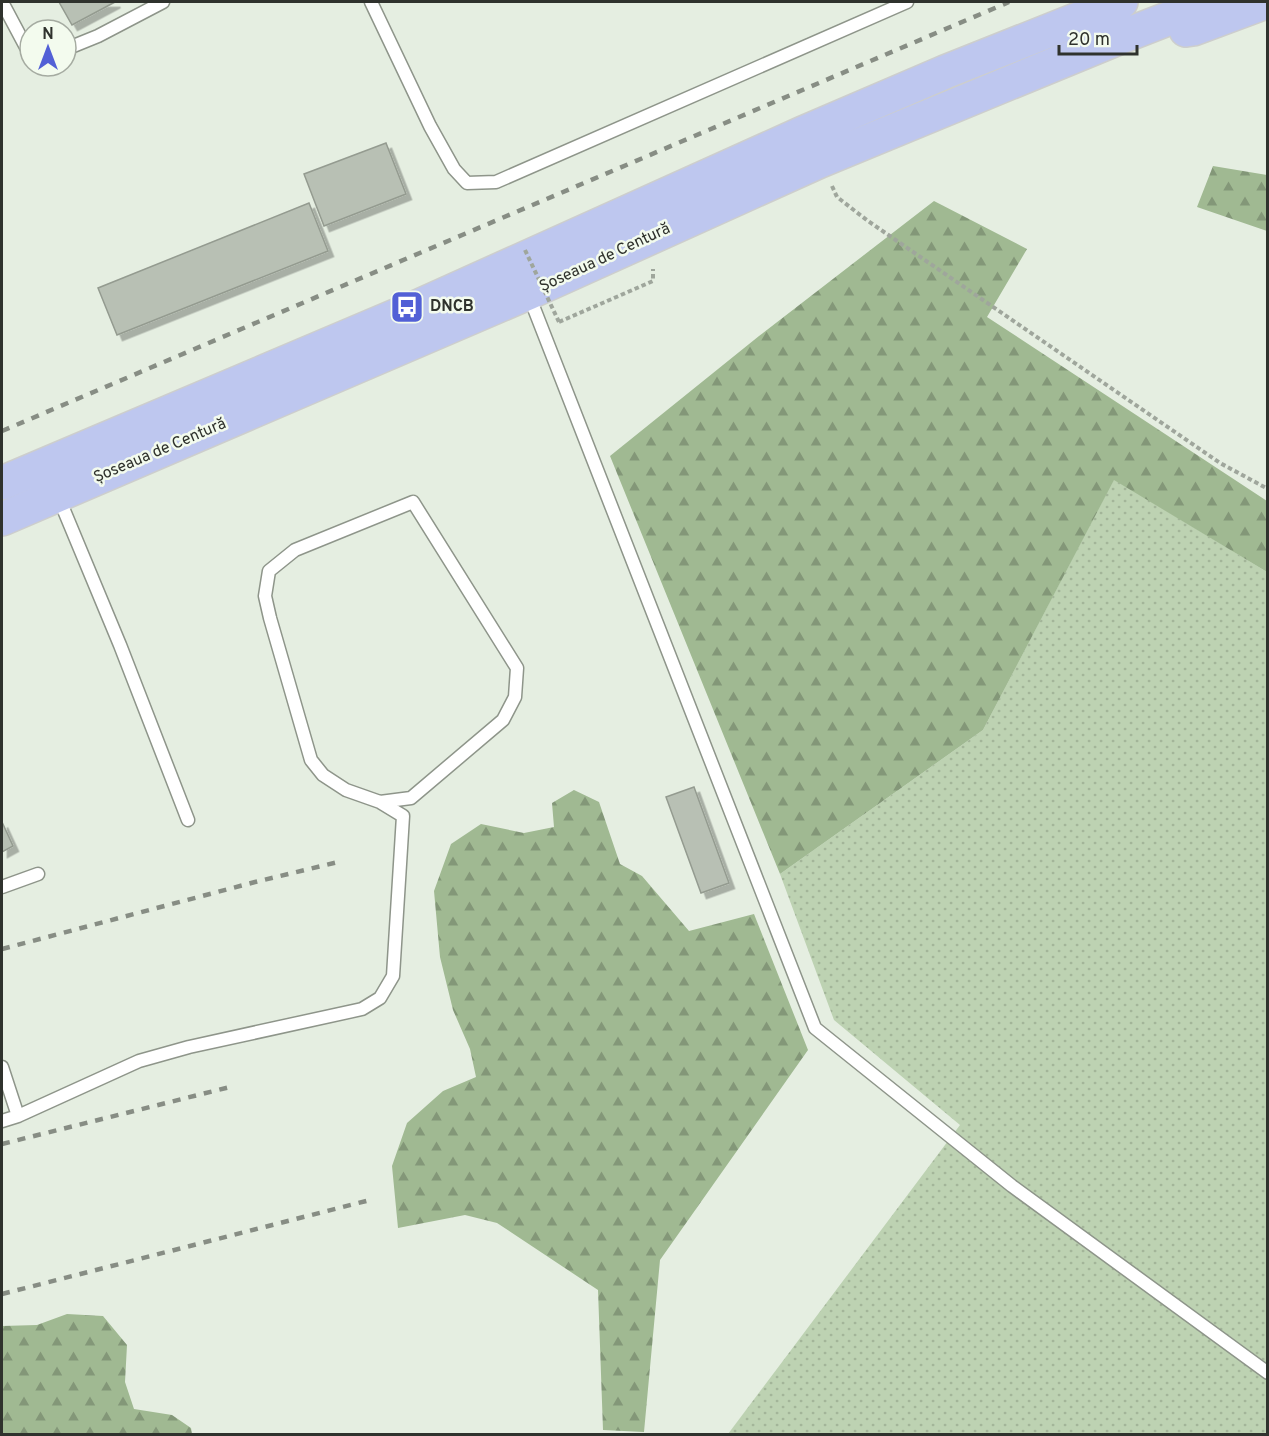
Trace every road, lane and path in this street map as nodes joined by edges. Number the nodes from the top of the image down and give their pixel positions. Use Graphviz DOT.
graph roads {
  1 [pos="2,2"];
  2 [pos="163,2"];
  3 [pos="371,2"];
  4 [pos="907,2"];
  5 [pos="1080,2"];
  6 [pos="1122,2"];
  7 [pos="1211,2"];
  8 [pos="1266,2"];
  9 [pos="18,32"];
  10 [pos="1116,39"];
  11 [pos="78,44"];
  12 [pos="945,72"];
  13 [pos="820,161"];
  14 [pos="525,250"];
  15 [pos="653,281"];
  16 [pos="528,293"];
  17 [pos="2,483"];
  18 [pos="1268,489"];
  19 [pos="58,495"];
  20 [pos="2,519"];
  21 [pos="380,802"];
  22 [pos="188,820"];
  23 [pos="38,874"];
  24 [pos="2,887"];
  25 [pos="2,1067"];
  26 [pos="18,1116"];
  27 [pos="2,1120"];
  28 [pos="1268,1373"];
  1 -- 9 [label="lane"];
  2 -- 11 [label="lane"];
  3 -- 4 [label="lane"];
  5 -- 12 [label="main road"];
  6 -- 12 [label="main road, Șoseaua de Centură"];
  7 -- 10 [label="main road, Șoseaua de Centură"];
  8 -- 10 [label="main road"];
  10 -- 13 [label="main road, Șoseaua de Centură"];
  12 -- 17 [label="main road, Șoseaua de Centură"];
  13 -- 16 [label="main road, Șoseaua de Centură"];
  13 -- 18 [label="path"];
  14 -- 15 [label="path, bridge"];
  16 -- 19 [label="main road, Șoseaua de Centură"];
  16 -- 28 [label="lane"];
  19 -- 20 [label="main road, Șoseaua de Centură"];
  19 -- 22 [label="lane"];
  21 -- 21 [label="lane"];
  21 -- 26 [label="lane"];
  23 -- 24 [label="lane"];
  25 -- 26 [label="lane"];
  26 -- 27 [label="lane"];
}
